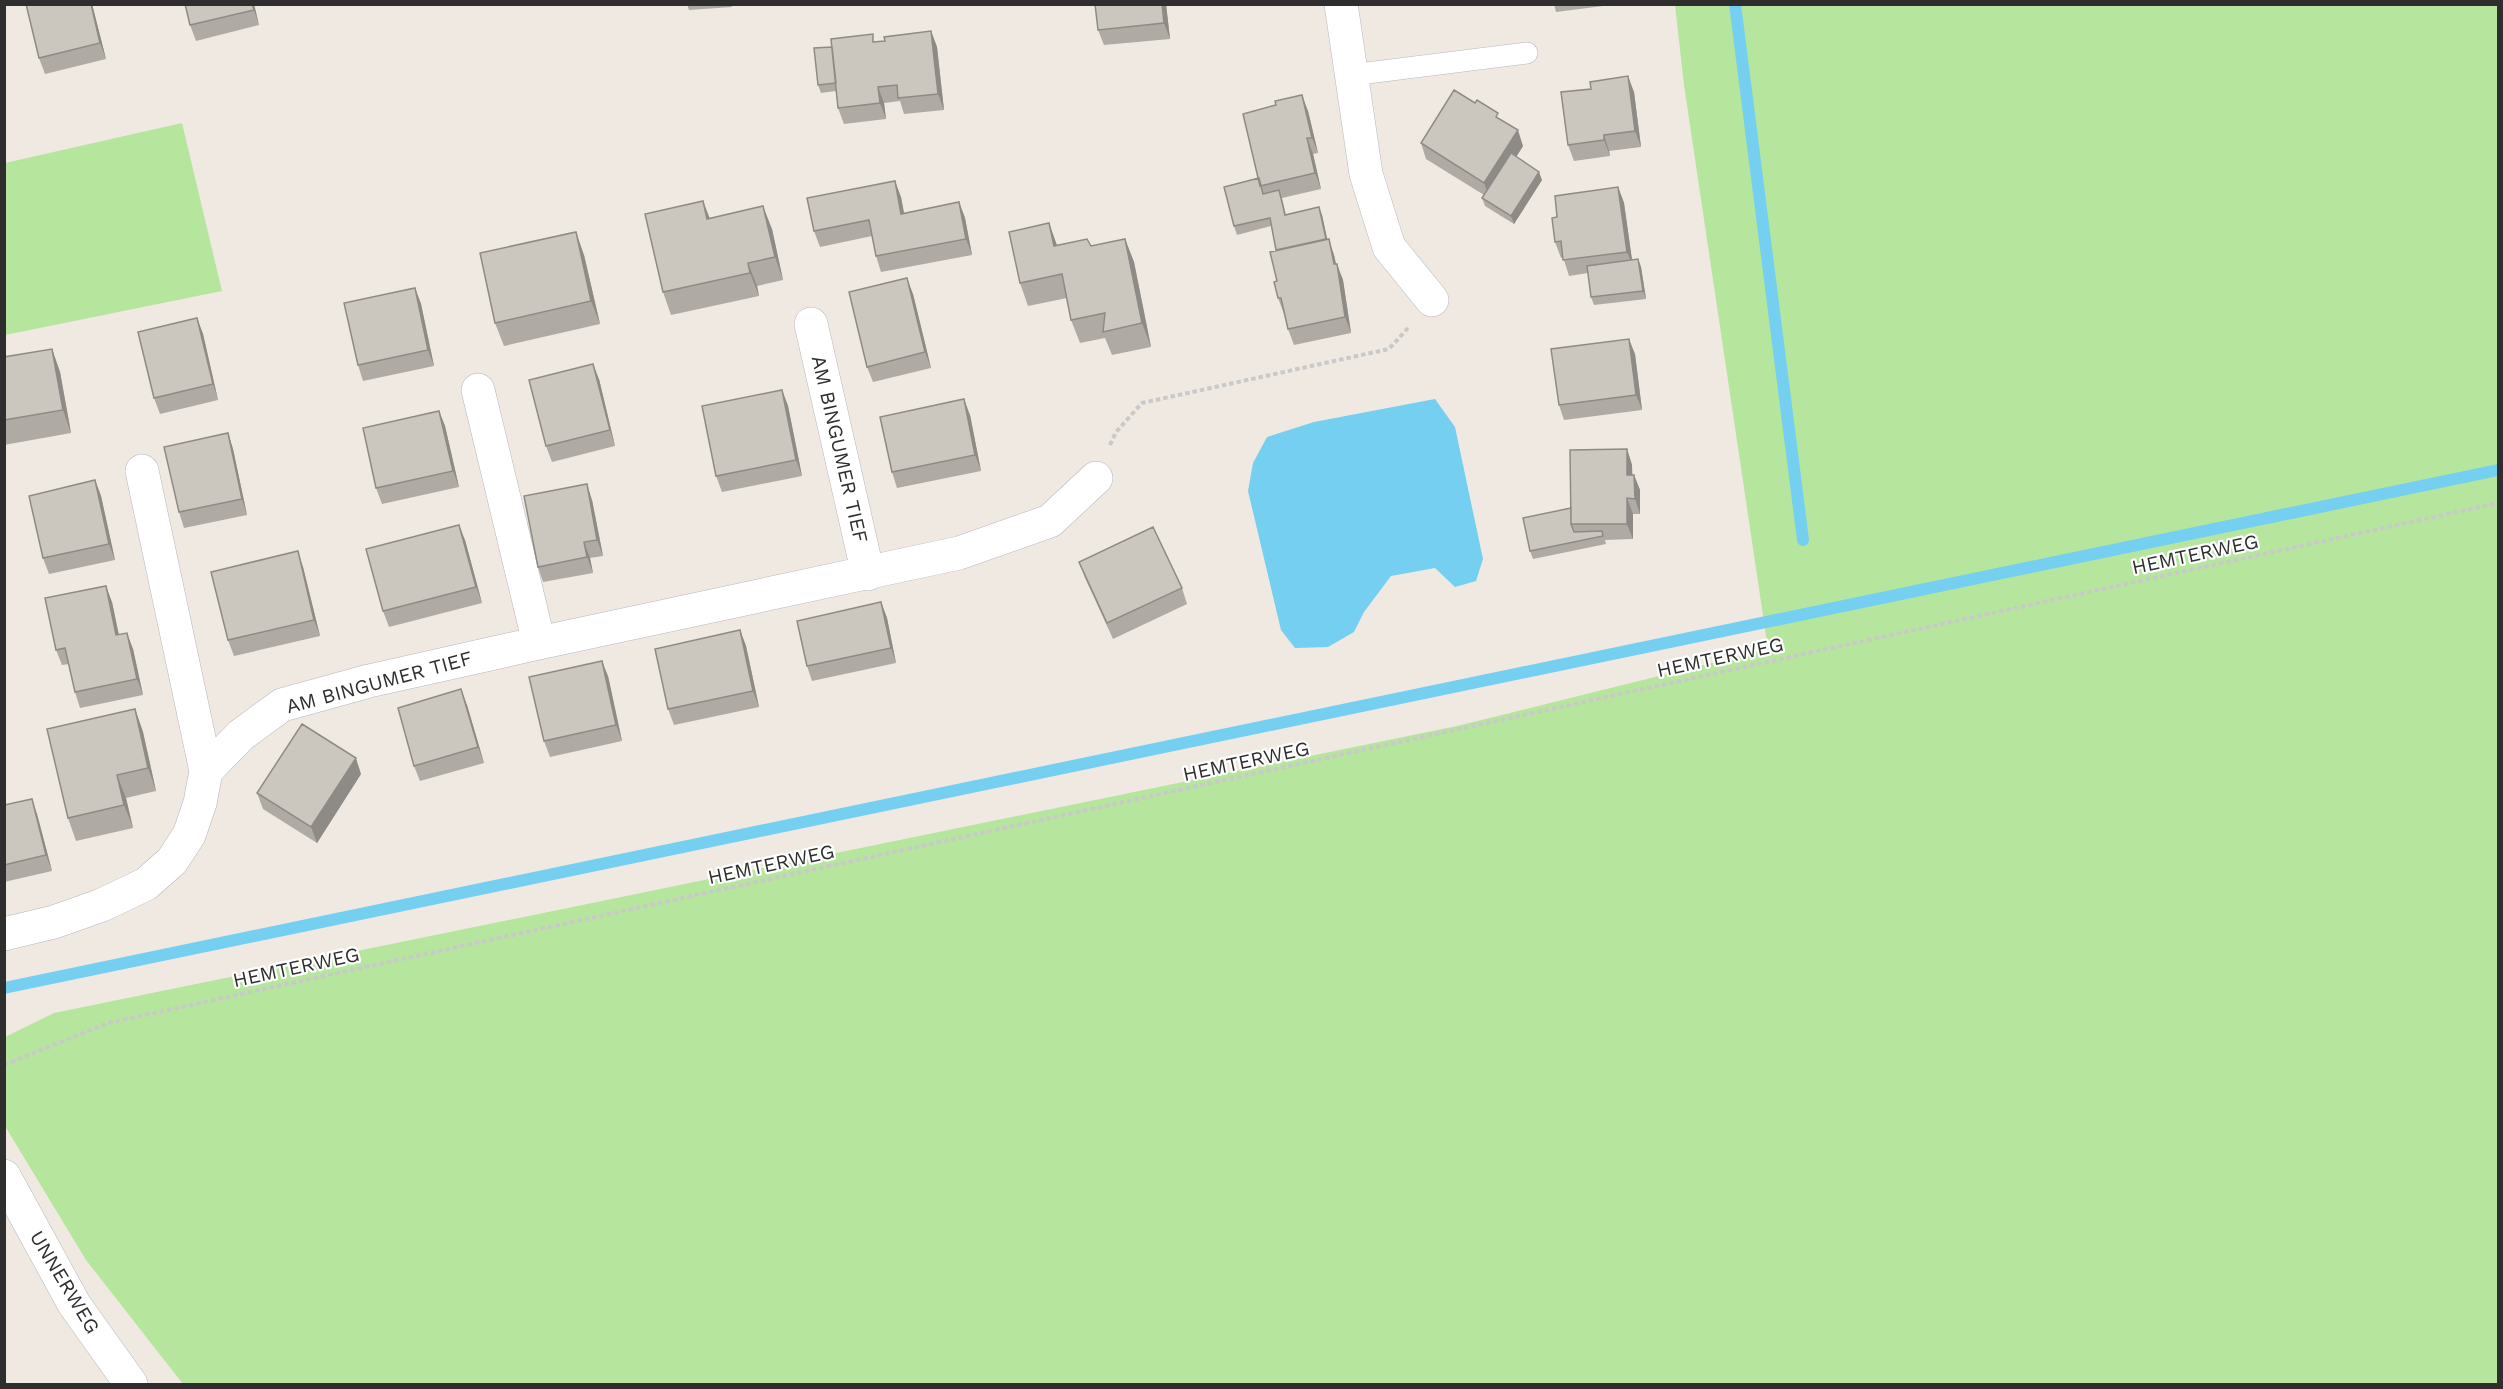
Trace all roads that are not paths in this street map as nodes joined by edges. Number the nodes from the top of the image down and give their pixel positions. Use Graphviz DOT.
graph roads {
  1 [pos="1341,4"];
  2 [pos="1527,53"];
  3 [pos="1351,75"];
  4 [pos="1432,300"];
  5 [pos="811,324"];
  6 [pos="478,390"];
  7 [pos="142,471"];
  8 [pos="1096,478"];
  9 [pos="868,574"];
  10 [pos="539,643"];
  11 [pos="206,771"];
  12 [pos="4,934"];
  13 [pos="4,1176"];
  14 [pos="131,1384"];
  1 -- 3 [label="street"];
  2 -- 3 [label="lane"];
  3 -- 4 [label="street"];
  5 -- 9 [label="street, AM BINGUMER TIEF"];
  6 -- 10 [label="street"];
  7 -- 11 [label="street"];
  8 -- 9 [label="street, AM BINGUMER TIEF"];
  9 -- 10 [label="street, AM BINGUMER TIEF"];
  10 -- 11 [label="street, AM BINGUMER TIEF"];
  11 -- 12 [label="street"];
  13 -- 14 [label="street, UNNERWEG"];
}
